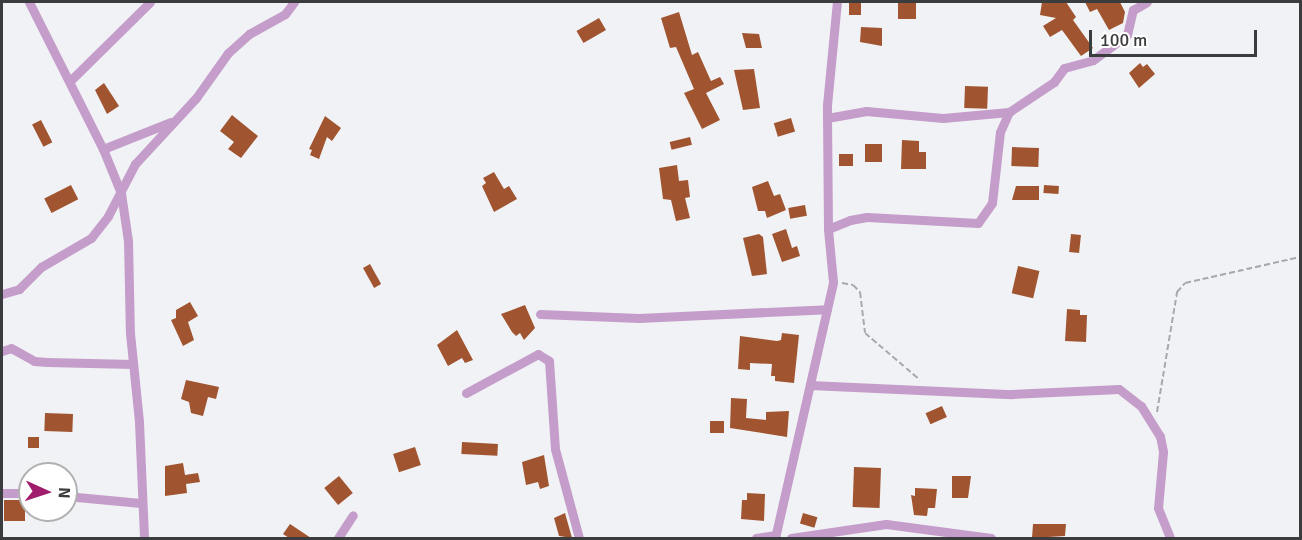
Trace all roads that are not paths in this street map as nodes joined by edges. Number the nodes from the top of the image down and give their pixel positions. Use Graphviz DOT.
graph roads {
  1 [pos="29,2"];
  2 [pos="150,2"];
  3 [pos="294,2"];
  4 [pos="837,2"];
  5 [pos="1147,2"];
  6 [pos="70,81"];
  7 [pos="1009,112"];
  8 [pos="827,118"];
  9 [pos="175,121"];
  10 [pos="104,149"];
  11 [pos="121,193"];
  12 [pos="828,230"];
  13 [pos="2,294"];
  14 [pos="827,309"];
  15 [pos="540,314"];
  16 [pos="2,351"];
  17 [pos="133,363"];
  18 [pos="810,385"];
  19 [pos="466,393"];
  20 [pos="2,493"];
  21 [pos="18,493"];
  22 [pos="78,497"];
  23 [pos="141,503"];
  24 [pos="353,515"];
  25 [pos="775,537"];
  26 [pos="144,538"];
  27 [pos="338,538"];
  28 [pos="579,538"];
  29 [pos="756,538"];
  30 [pos="791,538"];
  31 [pos="991,538"];
  32 [pos="1170,538"];
  1 -- 6 [label="street"];
  2 -- 6 [label="street"];
  3 -- 9 [label="street"];
  4 -- 8 [label="street"];
  5 -- 7 [label="street"];
  6 -- 10 [label="street"];
  7 -- 8 [label="street"];
  7 -- 12 [label="street"];
  8 -- 12 [label="street"];
  9 -- 10 [label="street"];
  9 -- 11 [label="street"];
  10 -- 11 [label="street"];
  11 -- 13 [label="street"];
  11 -- 17 [label="street"];
  12 -- 14 [label="street"];
  14 -- 15 [label="street"];
  14 -- 18 [label="street"];
  16 -- 17 [label="street"];
  17 -- 23 [label="street"];
  18 -- 25 [label="street"];
  18 -- 32 [label="street"];
  19 -- 28 [label="street"];
  20 -- 21 [label="street"];
  22 -- 23 [label="street"];
  23 -- 26 [label="street"];
  24 -- 27 [label="street"];
  25 -- 29 [label="street"];
  30 -- 31 [label="street"];
}
